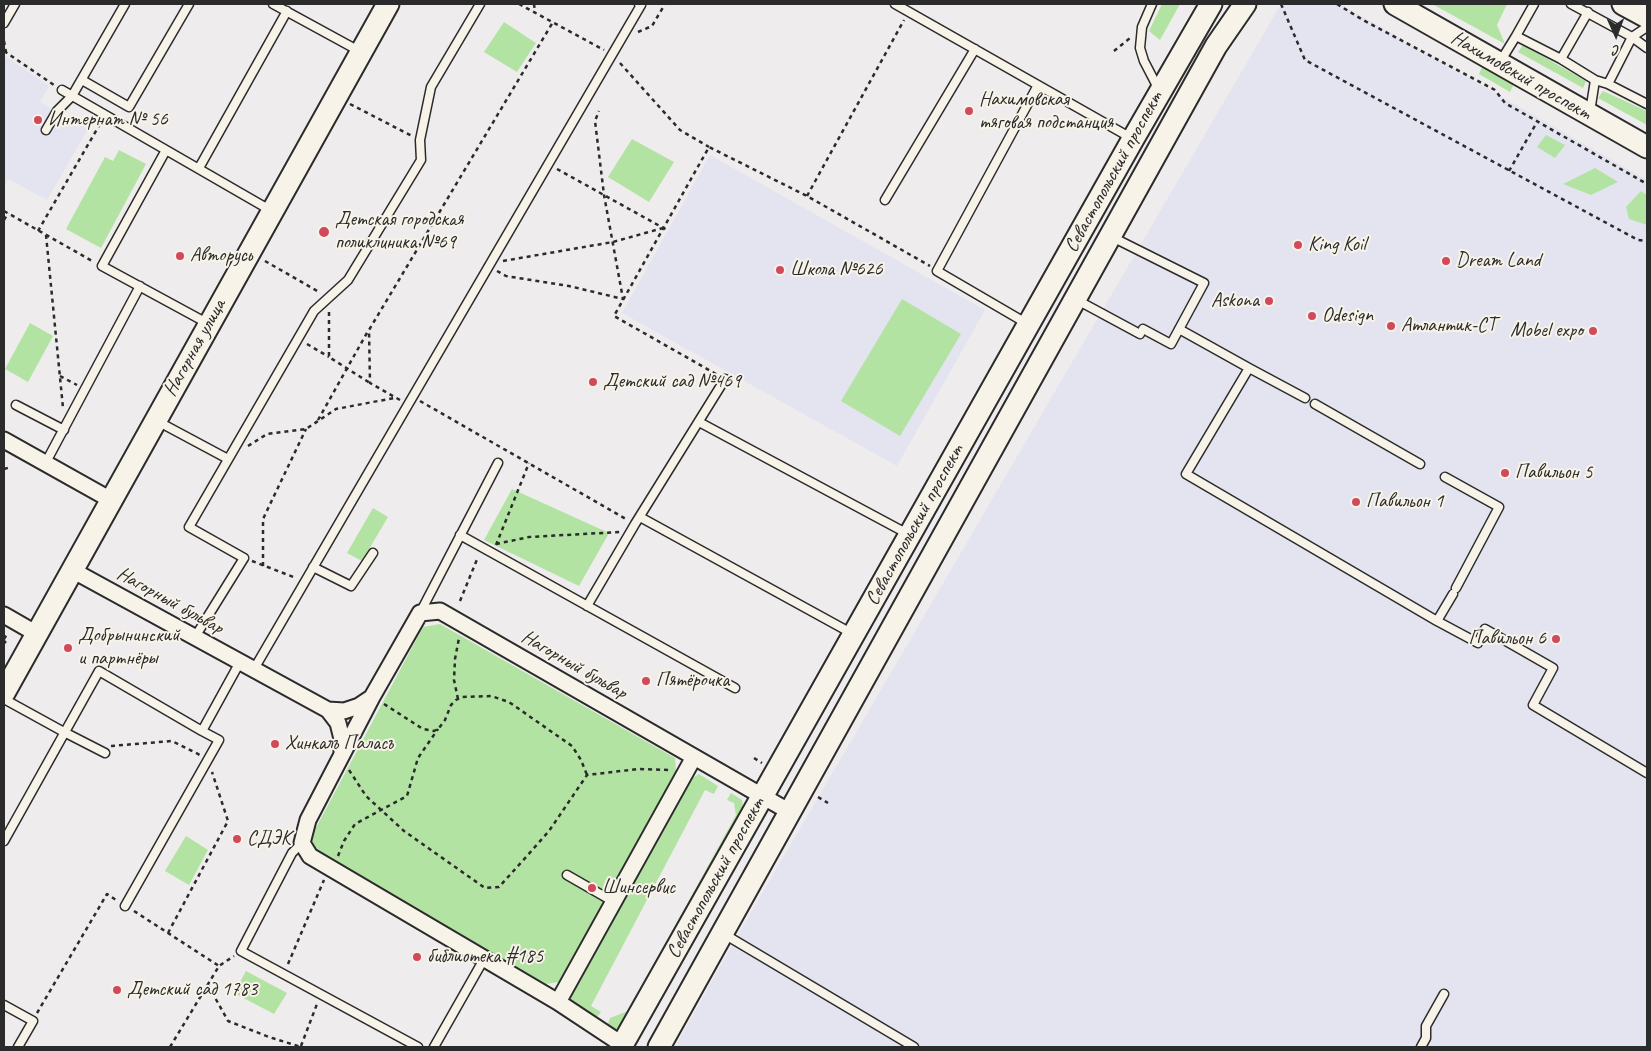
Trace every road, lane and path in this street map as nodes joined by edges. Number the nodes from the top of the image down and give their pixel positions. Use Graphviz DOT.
graph roads {
  1 [pos="15,4"];
  2 [pos="125,4"];
  3 [pos="189,4"];
  4 [pos="273,4"];
  5 [pos="388,4"];
  6 [pos="480,4"];
  7 [pos="519,4"];
  8 [pos="534,4"];
  9 [pos="639,4"];
  10 [pos="665,4"];
  11 [pos="895,4"];
  12 [pos="1152,4"];
  13 [pos="1211,4"];
  14 [pos="1245,4"];
  15 [pos="1281,4"];
  16 [pos="1337,4"];
  17 [pos="1394,4"];
  18 [pos="1534,4"];
  19 [pos="1571,4"];
  20 [pos="286,11"];
  21 [pos="909,11"];
  22 [pos="535,12"];
  23 [pos="1588,12"];
  24 [pos="553,22"];
  25 [pos="4,23"];
  26 [pos="1647,27"];
  27 [pos="1135,34"];
  28 [pos="1516,36"];
  29 [pos="1632,37"];
  30 [pos="620,39"];
  31 [pos="4,41"];
  32 [pos="1647,48"];
  33 [pos="975,49"];
  34 [pos="1114,51"];
  35 [pos="5,52"];
  36 [pos="361,52"];
  37 [pos="612,54"];
  38 [pos="1561,59"];
  39 [pos="1499,64"];
  40 [pos="82,80"];
  41 [pos="1596,80"];
  42 [pos="1608,84"];
  43 [pos="1038,85"];
  44 [pos="62,90"];
  45 [pos="1160,90"];
  46 [pos="72,96"];
  47 [pos="336,96"];
  48 [pos="1647,104"];
  49 [pos="599,111"];
  50 [pos="106,114"];
  51 [pos="1589,115"];
  52 [pos="1537,122"];
  53 [pos="46,130"];
  54 [pos="1132,138"];
  55 [pos="420,140"];
  56 [pos="708,147"];
  57 [pos="1647,147"];
  58 [pos="166,150"];
  59 [pos="548,164"];
  60 [pos="199,168"];
  61 [pos="1509,171"];
  62 [pos="1647,184"];
  63 [pos="604,195"];
  64 [pos="807,196"];
  65 [pos="884,200"];
  66 [pos="4,210"];
  67 [pos="272,211"];
  68 [pos="8,213"];
  69 [pos="4,220"];
  70 [pos="665,229"];
  71 [pos="38,231"];
  72 [pos="46,235"];
  73 [pos="1111,236"];
  74 [pos="1647,241"];
  75 [pos="613,242"];
  76 [pos="489,264"];
  77 [pos="102,266"];
  78 [pos="937,271"];
  79 [pos="140,286"];
  80 [pos="1075,299"];
  81 [pos="623,300"];
  82 [pos="209,324"];
  83 [pos="1028,324"];
  84 [pos="1179,329"];
  85 [pos="369,330"];
  86 [pos="298,338"];
  87 [pos="329,357"];
  88 [pos="1249,368"];
  89 [pos="60,376"];
  90 [pos="725,379"];
  91 [pos="85,389"];
  92 [pos="413,396"];
  93 [pos="395,398"];
  94 [pos="1304,398"];
  95 [pos="16,404"];
  96 [pos="1315,404"];
  97 [pos="408,405"];
  98 [pos="155,420"];
  99 [pos="318,421"];
  100 [pos="699,422"];
  101 [pos="64,428"];
  102 [pos="306,429"];
  103 [pos="4,440"];
  104 [pos="228,459"];
  105 [pos="498,463"];
  106 [pos="530,463"];
  107 [pos="45,464"];
  108 [pos="1420,464"];
  109 [pos="11,467"];
  110 [pos="4,469"];
  111 [pos="1445,477"];
  112 [pos="110,500"];
  113 [pos="635,524"];
  114 [pos="460,535"];
  115 [pos="909,535"];
  116 [pos="496,544"];
  117 [pos="482,547"];
  118 [pos="373,553"];
  119 [pos="244,558"];
  120 [pos="263,566"];
  121 [pos="313,568"];
  122 [pos="72,570"];
  123 [pos="305,582"];
  124 [pos="460,601"];
  125 [pos="588,606"];
  126 [pos="420,613"];
  127 [pos="4,615"];
  128 [pos="1437,621"];
  129 [pos="7,634"];
  130 [pos="37,634"];
  131 [pos="853,634"];
  132 [pos="195,637"];
  133 [pos="459,637"];
  134 [pos="4,641"];
  135 [pos="240,662"];
  136 [pos="254,670"];
  137 [pos="735,688"];
  138 [pos="4,693"];
  139 [pos="458,698"];
  140 [pos="4,699"];
  141 [pos="377,699"];
  142 [pos="328,710"];
  143 [pos="439,728"];
  144 [pos="202,731"];
  145 [pos="64,732"];
  146 [pos="94,747"];
  147 [pos="105,753"];
  148 [pos="694,757"];
  149 [pos="208,759"];
  150 [pos="344,761"];
  151 [pos="671,770"];
  152 [pos="1647,773"];
  153 [pos="587,775"];
  154 [pos="762,796"];
  155 [pos="381,809"];
  156 [pos="790,812"];
  157 [pos="4,841"];
  158 [pos="302,843"];
  159 [pos="339,854"];
  160 [pos="567,875"];
  161 [pos="326,876"];
  162 [pos="614,902"];
  163 [pos="125,906"];
  164 [pos="168,933"];
  165 [pos="723,934"];
  166 [pos="241,951"];
  167 [pos="484,959"];
  168 [pos="219,966"];
  169 [pos="283,974"];
  170 [pos="208,985"];
  171 [pos="321,994"];
  172 [pos="1444,994"];
  173 [pos="558,1002"];
  174 [pos="4,1005"];
  175 [pos="33,1021"];
  176 [pos="623,1046"];
  177 [pos="18,1047"];
  178 [pos="170,1047"];
  179 [pos="301,1047"];
  180 [pos="418,1047"];
  181 [pos="434,1047"];
  182 [pos="658,1047"];
  183 [pos="914,1047"];
  184 [pos="1421,1047"];
  1 -- 25 [label="lane"];
  2 -- 40 [label="lane"];
  3 -- 40 [label="lane"];
  4 -- 20 [label="lane"];
  5 -- 36 [label="main road, Нагорная улица"];
  6 -- 55 [label="lane"];
  7 -- 22 [label="path"];
  8 -- 22 [label="path"];
  9 -- 30 [label="lane"];
  10 -- 30 [label="path"];
  11 -- 21 [label="lane"];
  12 -- 45 [label="lane"];
  13 -- 45 [label="main road, Севастопольский проспект"];
  14 -- 73 [label="main road, Севастопольский проспект"];
  15 -- 61 [label="path"];
  16 -- 52 [label="path"];
  17 -- 39 [label="main road, Нахимовский проспект"];
  18 -- 28 [label="lane"];
  19 -- 23 [label="lane"];
  20 -- 36 [label="lane"];
  20 -- 60 [label="lane"];
  21 -- 33 [label="lane"];
  21 -- 64 [label="path"];
  22 -- 24 [label="path"];
  23 -- 29 [label="lane"];
  23 -- 38 [label="lane"];
  24 -- 37 [label="path"];
  24 -- 85 [label="path"];
  26 -- 29 [label="lane"];
  27 -- 34 [label="path"];
  28 -- 38 [label="lane"];
  28 -- 39 [label="lane"];
  29 -- 32 [label="lane"];
  29 -- 42 [label="lane"];
  30 -- 37 [label="lane"];
  31 -- 35 [label="path"];
  33 -- 43 [label="lane"];
  33 -- 65 [label="lane"];
  35 -- 44 [label="path"];
  36 -- 47 [label="main road, Нагорная улица"];
  37 -- 56 [label="path"];
  37 -- 59 [label="lane"];
  38 -- 41 [label="lane"];
  39 -- 51 [label="main road, Нахимовский проспект"];
  40 -- 46 [label="lane"];
  41 -- 42 [label="lane"];
  41 -- 51 [label="lane"];
  42 -- 48 [label="lane"];
  43 -- 54 [label="lane"];
  43 -- 78 [label="lane"];
  44 -- 46 [label="lane"];
  45 -- 54 [label="main road, Севастопольский проспект"];
  46 -- 50 [label="lane"];
  46 -- 53 [label="lane"];
  47 -- 55 [label="path"];
  47 -- 67 [label="main road, Нагорная улица"];
  49 -- 63 [label="path"];
  50 -- 58 [label="lane"];
  50 -- 71 [label="path"];
  51 -- 57 [label="main road, Нахимовский проспект"];
  52 -- 61 [label="path"];
  52 -- 62 [label="path"];
  54 -- 83 [label="main road, Севастопольский проспект"];
  55 -- 86 [label="lane"];
  56 -- 64 [label="path"];
  56 -- 70 [label="path"];
  58 -- 60 [label="lane"];
  58 -- 77 [label="lane"];
  59 -- 63 [label="path"];
  59 -- 76 [label="lane"];
  60 -- 67 [label="lane"];
  61 -- 74 [label="path"];
  63 -- 70 [label="path"];
  63 -- 75 [label="path"];
  64 -- 78 [label="path"];
  66 -- 68 [label="path"];
  67 -- 82 [label="main road, Нагорная улица"];
  68 -- 69 [label="path"];
  68 -- 71 [label="path"];
  70 -- 75 [label="path"];
  70 -- 81 [label="path"];
  71 -- 72 [label="path"];
  72 -- 77 [label="path"];
  72 -- 89 [label="path"];
  73 -- 80 [label="main road, Севастопольский проспект"];
  73 -- 84 [label="lane"];
  75 -- 76 [label="path"];
  75 -- 81 [label="path"];
  76 -- 81 [label="path"];
  76 -- 92 [label="lane"];
  77 -- 79 [label="lane"];
  78 -- 83 [label="lane"];
  79 -- 82 [label="lane"];
  79 -- 91 [label="lane"];
  80 -- 84 [label="lane"];
  80 -- 156 [label="main road, Севастопольский проспект"];
  81 -- 90 [label="path"];
  82 -- 98 [label="main road, Нагорная улица"];
  83 -- 115 [label="main road, Севастопольский проспект"];
  84 -- 88 [label="lane"];
  85 -- 93 [label="path"];
  85 -- 99 [label="path"];
  86 -- 87 [label="path"];
  86 -- 104 [label="lane"];
  88 -- 94 [label="lane"];
  88 -- 128 [label="lane"];
  89 -- 91 [label="path"];
  89 -- 101 [label="path"];
  90 -- 100 [label="lane"];
  91 -- 101 [label="lane"];
  92 -- 97 [label="lane"];
  92 -- 106 [label="path"];
  93 -- 97 [label="path"];
  93 -- 99 [label="path"];
  95 -- 101 [label="lane"];
  96 -- 108 [label="lane"];
  97 -- 121 [label="lane"];
  98 -- 104 [label="lane"];
  98 -- 112 [label="main road, Нагорная улица"];
  99 -- 102 [label="path"];
  100 -- 113 [label="lane"];
  100 -- 115 [label="lane"];
  101 -- 107 [label="lane"];
  102 -- 104 [label="path"];
  102 -- 120 [label="path"];
  103 -- 107 [label="street"];
  104 -- 119 [label="lane"];
  105 -- 114 [label="lane"];
  106 -- 113 [label="path"];
  106 -- 116 [label="path"];
  107 -- 112 [label="street"];
  109 -- 110 [label="path"];
  111 -- 128 [label="lane"];
  112 -- 122 [label="main road, Нагорная улица"];
  113 -- 116 [label="path"];
  113 -- 125 [label="lane"];
  113 -- 131 [label="lane"];
  114 -- 117 [label="lane"];
  114 -- 126 [label="lane"];
  115 -- 131 [label="main road, Севастопольский проспект"];
  116 -- 117 [label="path"];
  117 -- 124 [label="path"];
  117 -- 125 [label="lane"];
  118 -- 121 [label="lane"];
  119 -- 120 [label="path"];
  119 -- 132 [label="lane"];
  120 -- 123 [label="path"];
  121 -- 123 [label="lane"];
  122 -- 130 [label="main road, Нагорная улица"];
  122 -- 132 [label="street, Нагорный бульвар"];
  123 -- 136 [label="lane"];
  125 -- 137 [label="lane"];
  126 -- 141 [label="street"];
  126 -- 148 [label="street, Нагорный бульвар"];
  127 -- 130 [label="street"];
  128 -- 152 [label="lane"];
  129 -- 134 [label="path"];
  130 -- 138 [label="main road, Нагорная улица"];
  131 -- 154 [label="main road, Севастопольский проспект"];
  132 -- 135 [label="street, Нагорный бульвар"];
  133 -- 139 [label="path"];
  135 -- 136 [label="street, Нагорный бульвар"];
  135 -- 144 [label="lane"];
  136 -- 142 [label="street, Нагорный бульвар"];
  139 -- 143 [label="path"];
  139 -- 153 [label="path"];
  140 -- 145 [label="lane"];
  141 -- 142 [label="street"];
  141 -- 143 [label="path"];
  141 -- 150 [label="street"];
  142 -- 150 [label="street"];
  143 -- 155 [label="path"];
  144 -- 145 [label="lane"];
  144 -- 149 [label="lane"];
  145 -- 146 [label="lane"];
  145 -- 157 [label="lane"];
  146 -- 147 [label="lane"];
  146 -- 149 [label="path"];
  148 -- 154 [label="street, Нагорный бульвар"];
  148 -- 162 [label="street"];
  149 -- 163 [label="lane"];
  149 -- 164 [label="path"];
  150 -- 155 [label="path"];
  150 -- 158 [label="street"];
  151 -- 153 [label="path"];
  153 -- 155 [label="path"];
  154 -- 156 [label="street, Нагорный бульвар"];
  154 -- 176 [label="main road, Севастопольский проспект"];
  155 -- 159 [label="path"];
  156 -- 165 [label="main road, Севастопольский проспект"];
  158 -- 166 [label="lane"];
  158 -- 167 [label="street"];
  160 -- 162 [label="lane"];
  161 -- 169 [label="path"];
  162 -- 173 [label="street"];
  163 -- 164 [label="path"];
  163 -- 175 [label="path"];
  164 -- 168 [label="path"];
  165 -- 182 [label="main road, Севастопольский проспект"];
  165 -- 183 [label="lane"];
  166 -- 168 [label="path"];
  166 -- 169 [label="lane"];
  167 -- 173 [label="street"];
  167 -- 181 [label="lane"];
  168 -- 170 [label="path"];
  169 -- 171 [label="lane"];
  170 -- 178 [label="path"];
  170 -- 179 [label="path"];
  171 -- 179 [label="path"];
  171 -- 180 [label="lane"];
  172 -- 184 [label="lane"];
  173 -- 176 [label="street"];
  174 -- 175 [label="lane"];
  175 -- 177 [label="lane"];
}
